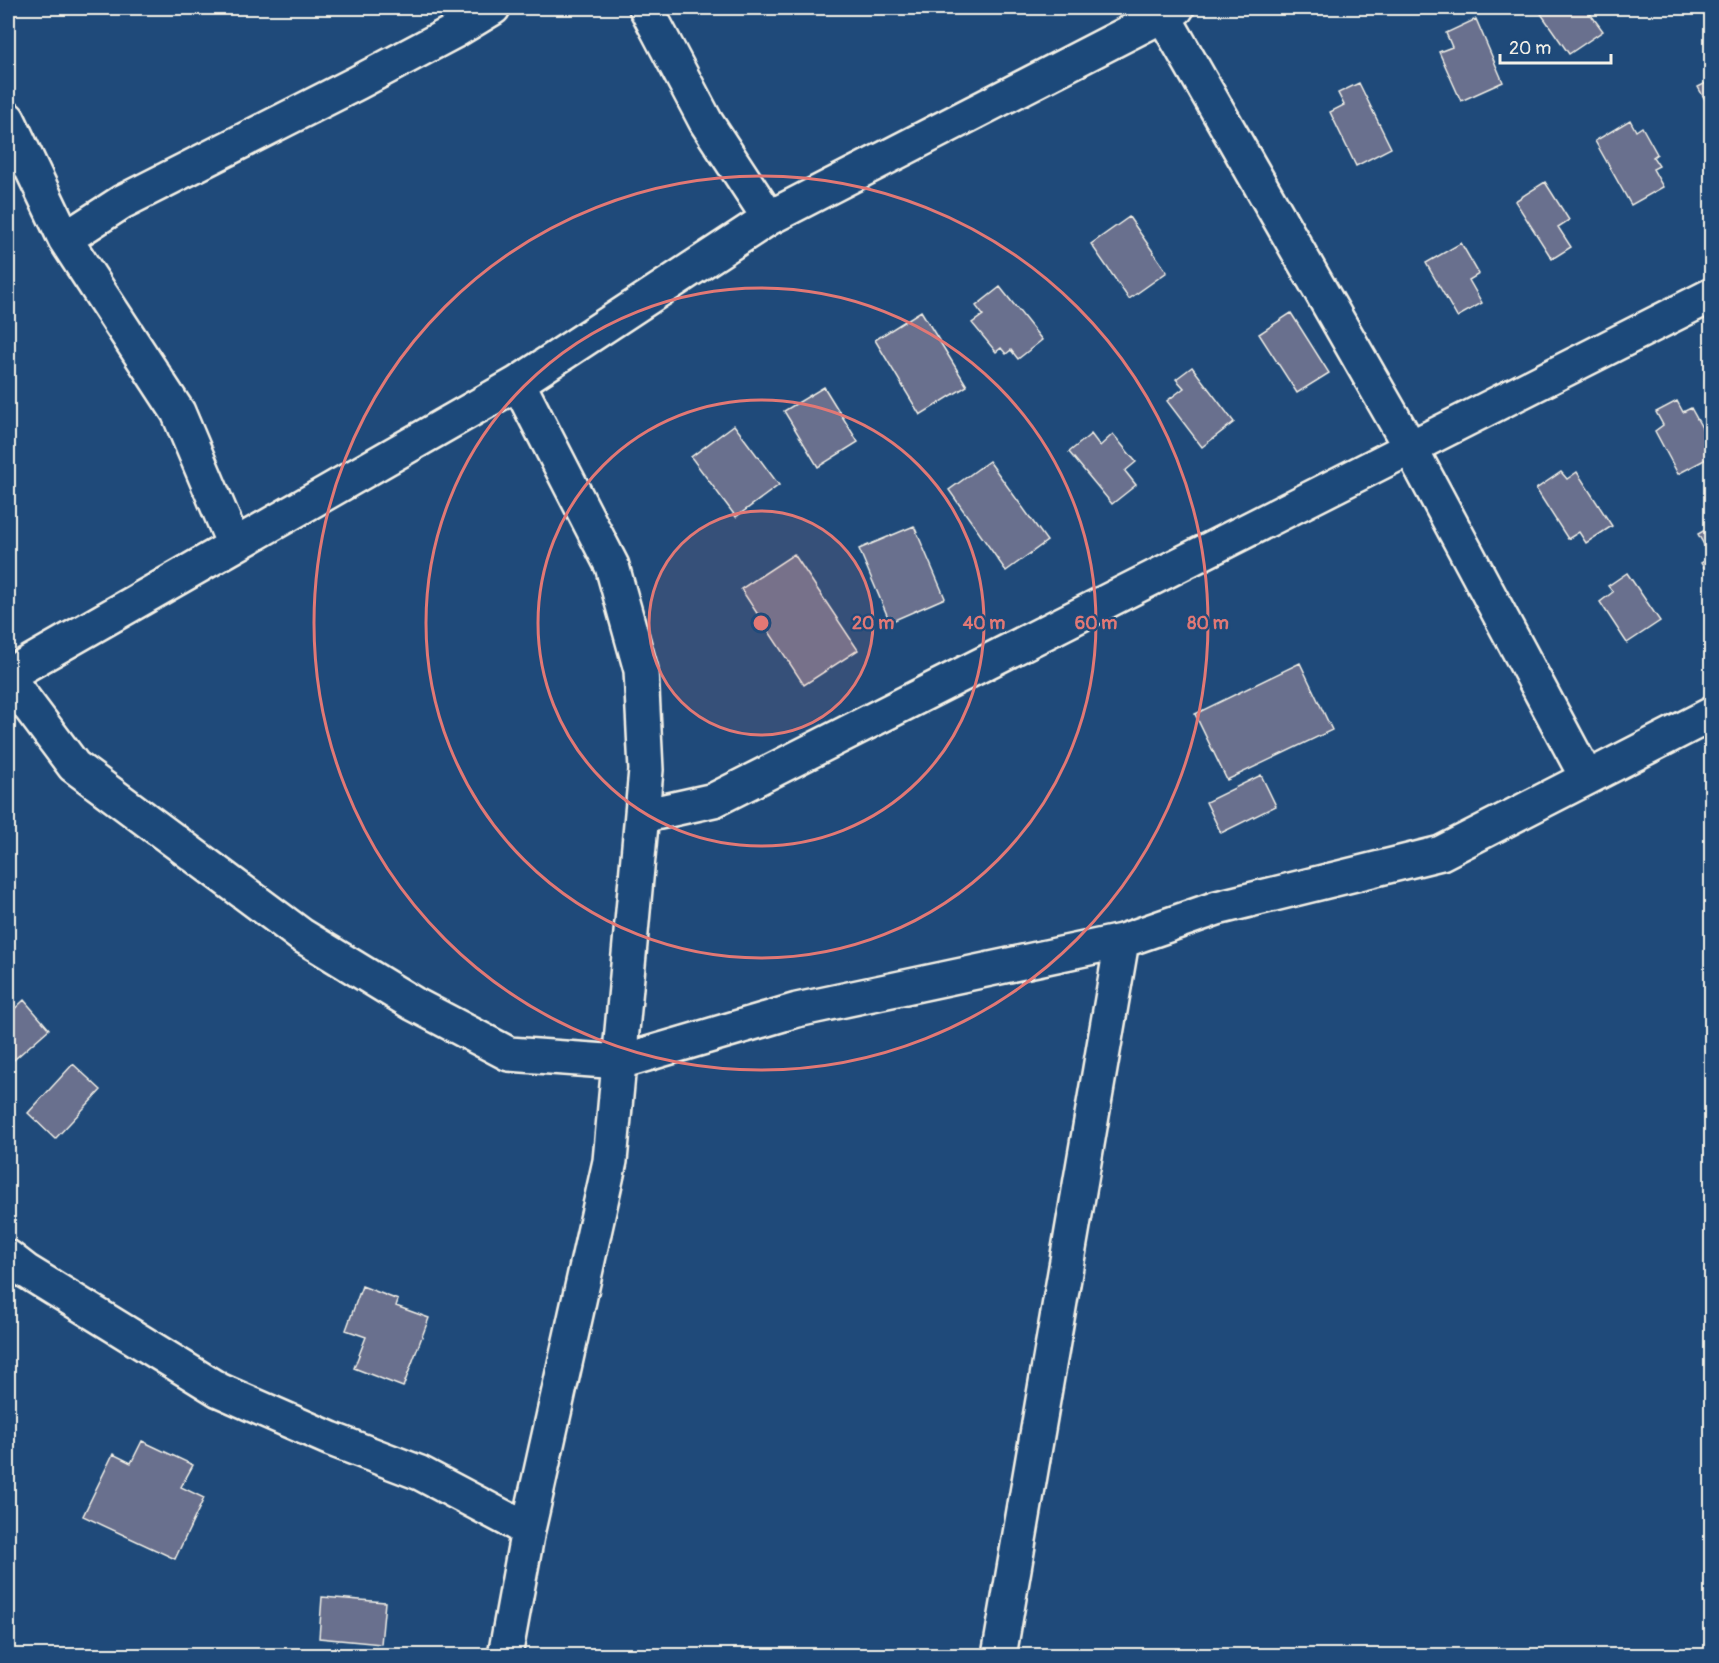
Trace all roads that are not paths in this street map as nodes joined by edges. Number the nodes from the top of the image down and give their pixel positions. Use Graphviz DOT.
graph roads {
  1 [pos="493,8"];
  2 [pos="646,8"];
  3 [pos="1170,11"];
  4 [pos="8,119"];
  5 [pos="769,218"];
  6 [pos="65,239"];
  7 [pos="1712,295"];
  8 [pos="518,383"];
  9 [pos="1410,447"];
  10 [pos="234,545"];
  11 [pos="8,677"];
  12 [pos="1712,714"];
  13 [pos="1587,778"];
  14 [pos="642,816"];
  15 [pos="1122,941"];
  16 [pos="620,1062"];
  17 [pos="8,1257"];
  18 [pos="528,1530"];
  19 [pos="505,1656"];
  20 [pos="999,1656"];
  1 -- 6 [label="street"];
  2 -- 5 [label="street"];
  3 -- 5 [label="street"];
  3 -- 9 [label="street"];
  4 -- 6 [label="street"];
  5 -- 8 [label="street"];
  6 -- 10 [label="street"];
  7 -- 9 [label="street"];
  8 -- 10 [label="street"];
  8 -- 14 [label="street"];
  9 -- 13 [label="street"];
  9 -- 14 [label="street"];
  10 -- 11 [label="street"];
  11 -- 16 [label="street"];
  12 -- 13 [label="street"];
  13 -- 15 [label="street"];
  14 -- 16 [label="street"];
  15 -- 16 [label="street"];
  15 -- 20 [label="street"];
  16 -- 18 [label="street"];
  17 -- 18 [label="street"];
  18 -- 19 [label="street"];
}
